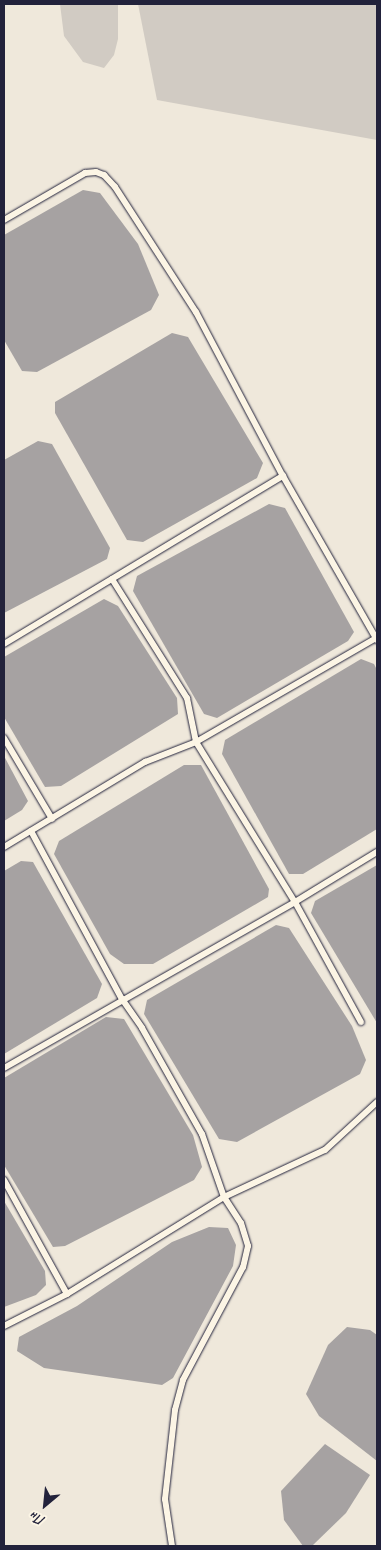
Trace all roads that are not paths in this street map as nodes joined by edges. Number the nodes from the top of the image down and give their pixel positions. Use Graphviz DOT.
graph roads {
  1 [pos="4,220"];
  2 [pos="283,476"];
  3 [pos="112,579"];
  4 [pos="377,639"];
  5 [pos="4,644"];
  6 [pos="4,738"];
  7 [pos="196,742"];
  8 [pos="52,819"];
  9 [pos="32,831"];
  10 [pos="4,847"];
  11 [pos="377,852"];
  12 [pos="295,902"];
  13 [pos="122,999"];
  14 [pos="361,1022"];
  15 [pos="4,1068"];
  16 [pos="377,1102"];
  17 [pos="4,1180"];
  18 [pos="224,1197"];
  19 [pos="67,1294"];
  20 [pos="4,1326"];
  21 [pos="172,1546"];
  1 -- 2 [label="lane"];
  2 -- 3 [label="lane"];
  2 -- 4 [label="lane"];
  3 -- 5 [label="lane"];
  3 -- 7 [label="lane"];
  4 -- 7 [label="lane"];
  6 -- 8 [label="lane"];
  7 -- 8 [label="lane"];
  7 -- 12 [label="lane"];
  8 -- 9 [label="lane"];
  9 -- 10 [label="lane"];
  9 -- 13 [label="lane"];
  11 -- 12 [label="lane"];
  12 -- 13 [label="lane"];
  12 -- 14 [label="lane"];
  13 -- 15 [label="lane"];
  13 -- 18 [label="lane"];
  16 -- 18 [label="lane"];
  17 -- 19 [label="lane"];
  18 -- 19 [label="lane"];
  18 -- 21 [label="lane"];
  19 -- 20 [label="lane"];
}
